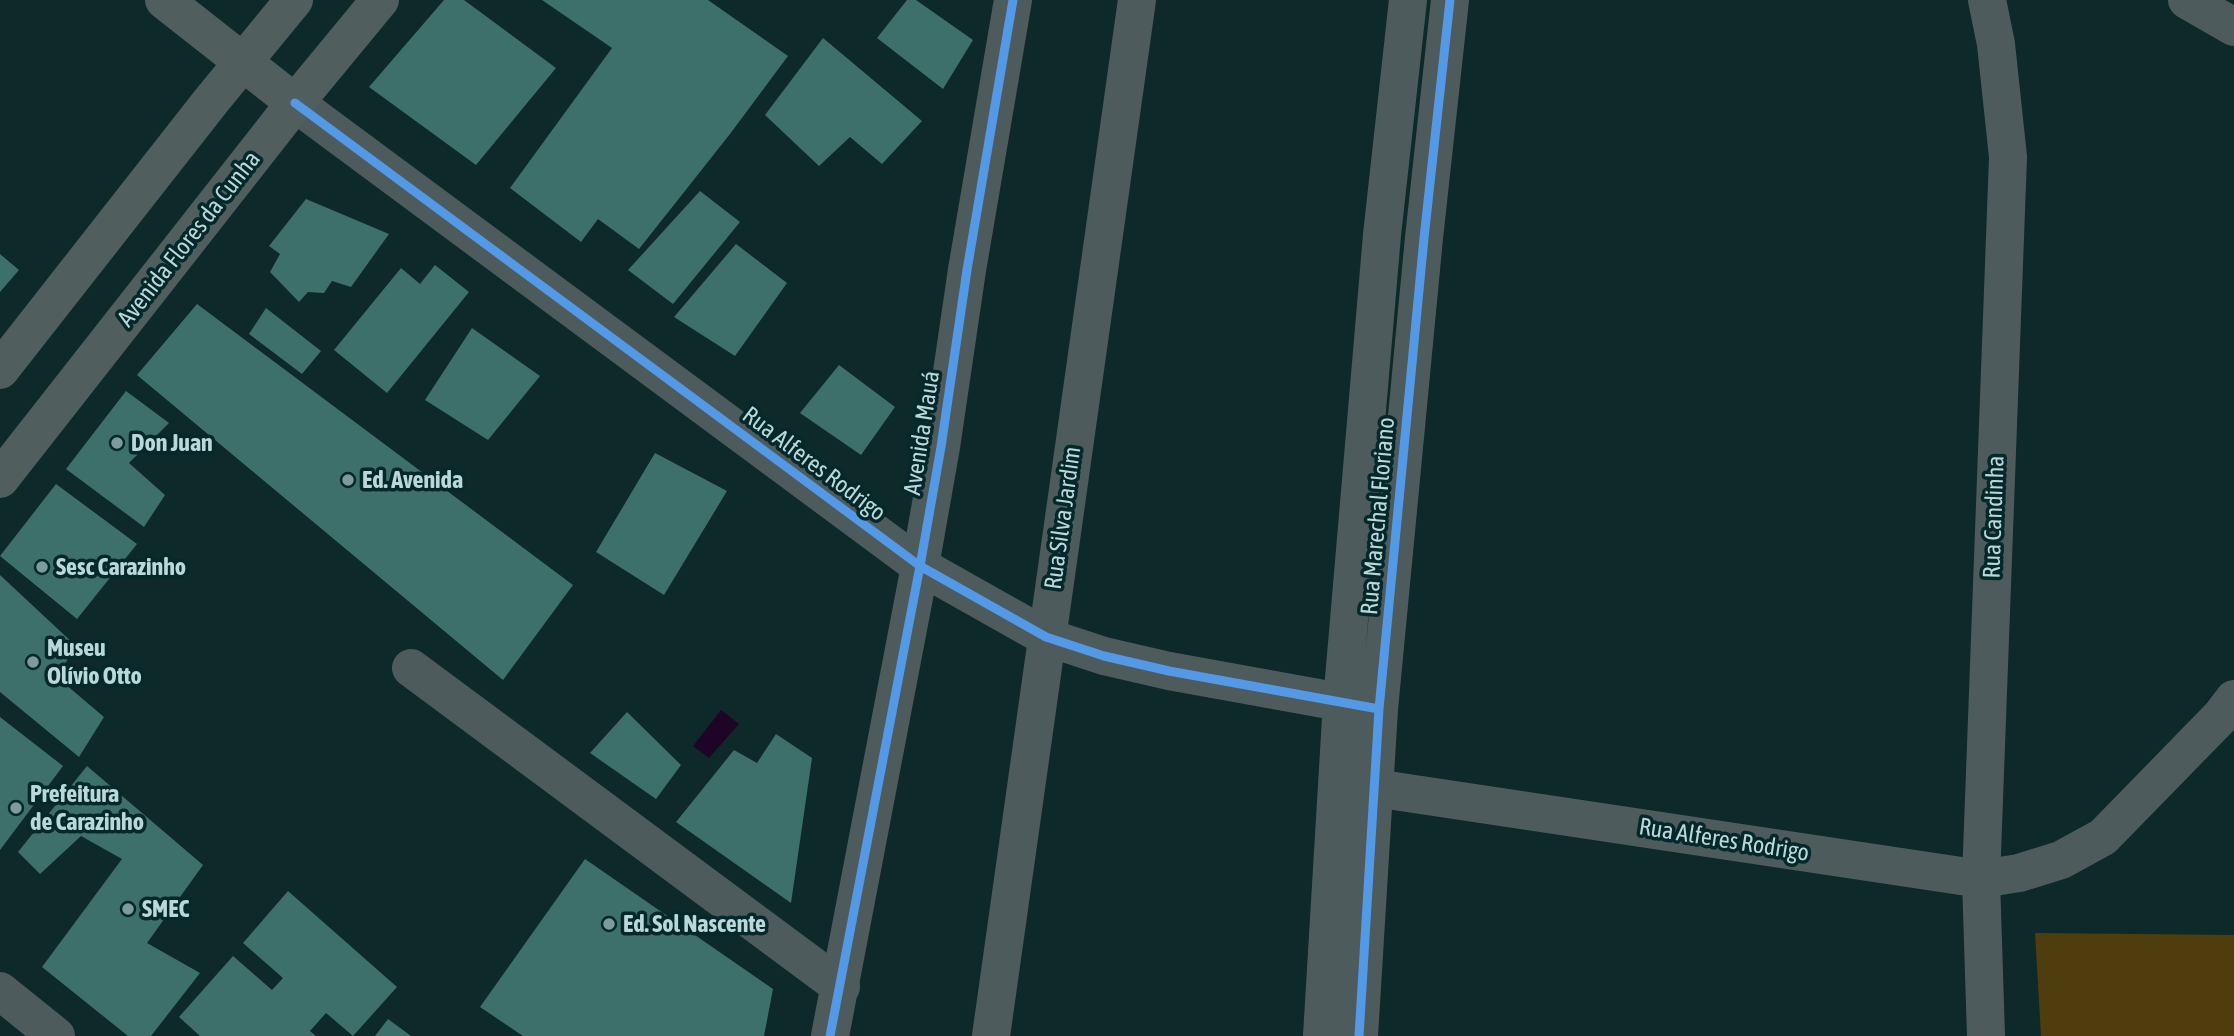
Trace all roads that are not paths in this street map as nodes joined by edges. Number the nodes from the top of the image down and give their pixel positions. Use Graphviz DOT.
graph roads {
  1 [pos="163,0"];
  2 [pos="294,0"];
  3 [pos="380,0"];
  4 [pos="1013,0"];
  5 [pos="1137,0"];
  6 [pos="1408,0"];
  7 [pos="1451,0"];
  8 [pos="1987,0"];
  9 [pos="2187,0"];
  10 [pos="2234,27"];
  11 [pos="243,62"];
  12 [pos="295,103"];
  13 [pos="0,370"];
  14 [pos="1369,383"];
  15 [pos="1410,384"];
  16 [pos="0,479"];
  17 [pos="920,566"];
  18 [pos="1046,637"];
  19 [pos="411,668"];
  20 [pos="2234,699"];
  21 [pos="1342,702"];
  22 [pos="1379,709"];
  23 [pos="1355,784"];
  24 [pos="1980,879"];
  25 [pos="841,987"];
  26 [pos="0,991"];
  27 [pos="55,1036"];
  28 [pos="830,1036"];
  29 [pos="991,1036"];
  30 [pos="1322,1036"];
  31 [pos="1359,1036"];
  32 [pos="1986,1036"];
  1 -- 11 [label="main road"];
  2 -- 11 [label="main road"];
  3 -- 12 [label="main road, Avenida Flores da Cunha"];
  4 -- 17 [label="street, Avenida Mauá"];
  5 -- 18 [label="street, Rua Silva Jardim"];
  6 -- 14 [label="street, Rua Marechal Floriano"];
  7 -- 15 [label="street, Rua Marechal Floriano"];
  8 -- 24 [label="street, Rua Candinha"];
  9 -- 10 [label="street"];
  11 -- 12 [label="main road"];
  11 -- 13 [label="main road"];
  12 -- 16 [label="main road, Avenida Flores da Cunha"];
  12 -- 17 [label="street, Rua Alferes Rodrigo"];
  14 -- 15 [label="street"];
  14 -- 21 [label="street, Rua Marechal Floriano"];
  15 -- 22 [label="street, Rua Marechal Floriano"];
  17 -- 18 [label="street, Rua Alferes Rodrigo"];
  17 -- 25 [label="street, Avenida Mauá"];
  18 -- 21 [label="street, Rua Alferes Rodrigo"];
  18 -- 29 [label="street, Rua Silva Jardim"];
  19 -- 25 [label="street"];
  20 -- 24 [label="street, Rua Alferes Rodrigo"];
  21 -- 22 [label="street, Rua Alferes Rodrigo"];
  21 -- 23 [label="street, Rua Marechal Floriano"];
  22 -- 23 [label="street, Rua Marechal Floriano"];
  23 -- 24 [label="street, Rua Alferes Rodrigo"];
  23 -- 30 [label="street, Rua Marechal Floriano"];
  23 -- 31 [label="street, Rua Marechal Floriano"];
  24 -- 32 [label="street, Rua Candinha"];
  25 -- 28 [label="street, Avenida Mauá"];
  26 -- 27 [label="street"];
}
